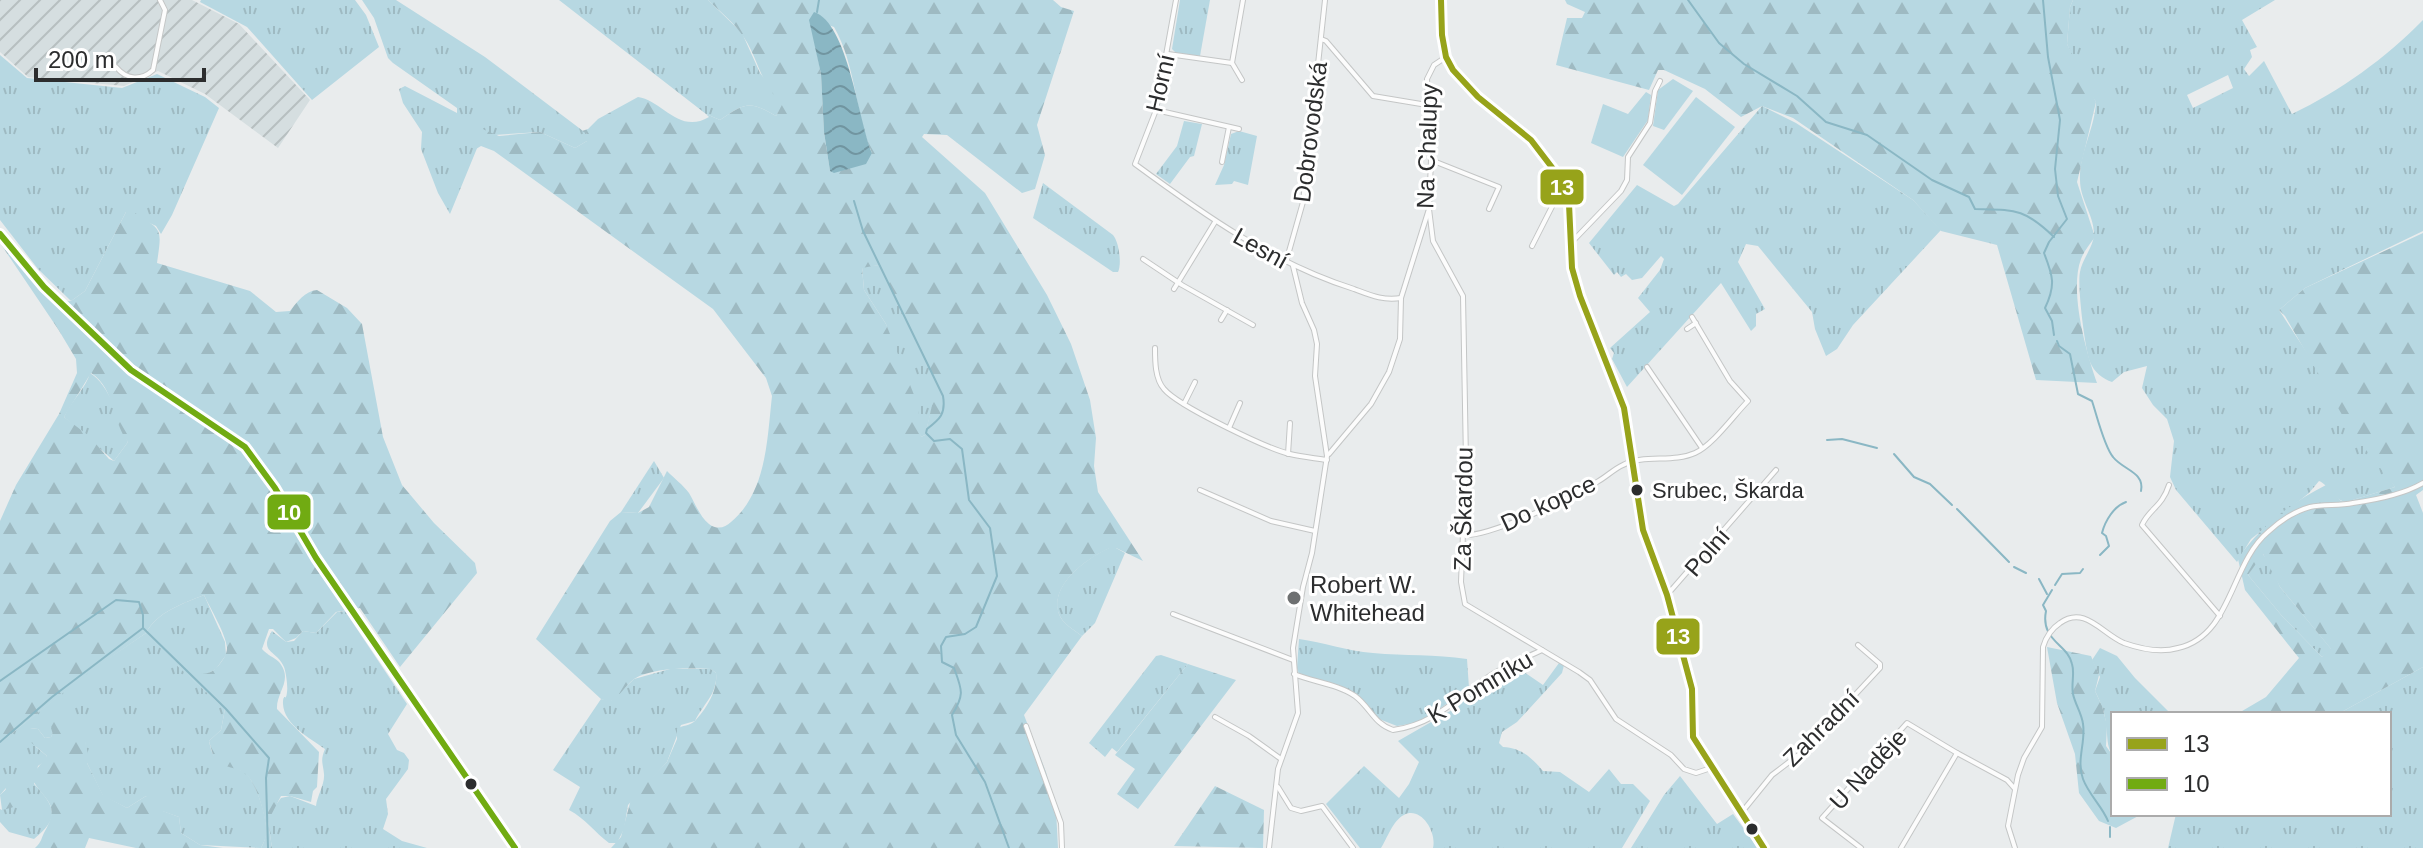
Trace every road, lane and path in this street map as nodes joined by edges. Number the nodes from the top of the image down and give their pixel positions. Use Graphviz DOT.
graph roads {
  1 [pos="160,0"];
  2 [pos="1176,0"];
  3 [pos="1243,0"];
  4 [pos="1325,0"];
  5 [pos="1441,0"];
  6 [pos="1321,39"];
  7 [pos="1167,54"];
  8 [pos="1446,57"];
  9 [pos="1232,63"];
  10 [pos="116,67"];
  11 [pos="1242,80"];
  12 [pos="1660,81"];
  13 [pos="1427,105"];
  14 [pos="1156,110"];
  15 [pos="1229,127"];
  16 [pos="1239,129"];
  17 [pos="1431,160"];
  18 [pos="1222,162"];
  19 [pos="1135,164"];
  20 [pos="1562,187"];
  21 [pos="1429,209"];
  22 [pos="1489,209"];
  23 [pos="1215,222"];
  24 [pos="0,234"];
  25 [pos="1569,245"];
  26 [pos="1532,246"];
  27 [pos="1143,259"];
  28 [pos="1286,262"];
  29 [pos="1293,266"];
  30 [pos="1179,282"];
  31 [pos="1174,289"];
  32 [pos="1401,298"];
  33 [pos="1227,310"];
  34 [pos="1692,317"];
  35 [pos="1221,320"];
  36 [pos="1696,323"];
  37 [pos="1253,325"];
  38 [pos="1687,329"];
  39 [pos="1155,348"];
  40 [pos="1647,367"];
  41 [pos="1195,382"];
  42 [pos="1748,401"];
  43 [pos="1240,403"];
  44 [pos="1184,404"];
  45 [pos="1753,406"];
  46 [pos="1290,423"];
  47 [pos="1229,428"];
  48 [pos="1702,448"];
  49 [pos="1288,454"];
  50 [pos="1327,458"];
  51 [pos="1632,461"];
  52 [pos="1776,470"];
  53 [pos="2423,483"];
  54 [pos="2169,485"];
  55 [pos="1200,490"];
  56 [pos="1315,531"];
  57 [pos="1461,535"];
  58 [pos="1667,595"];
  59 [pos="1173,614"];
  60 [pos="2220,616"];
  61 [pos="1858,645"];
  62 [pos="1542,650"];
  63 [pos="1293,660"];
  64 [pos="1294,674"];
  65 [pos="1215,717"];
  66 [pos="1026,726"];
  67 [pos="1957,753"];
  68 [pos="1281,759"];
  69 [pos="1711,768"];
  70 [pos="1277,785"];
  71 [pos="2015,789"];
  72 [pos="1741,814"];
  73 [pos="515,848"];
  74 [pos="1062,848"];
  75 [pos="1269,848"];
  76 [pos="1353,848"];
  77 [pos="1764,848"];
  78 [pos="1861,848"];
  79 [pos="1901,848"];
  80 [pos="2015,848"];
  1 -- 10 [label="street"];
  2 -- 7 [label="street, Horní"];
  3 -- 9 [label="street"];
  4 -- 6 [label="street, Dobrovodská"];
  5 -- 8 [label="main road"];
  6 -- 13 [label="street"];
  6 -- 28 [label="street, Dobrovodská"];
  7 -- 9 [label="street"];
  7 -- 14 [label="street, Horní"];
  8 -- 13 [label="street, Na Chalupy"];
  8 -- 20 [label="main road"];
  9 -- 11 [label="street"];
  12 -- 25 [label="street"];
  13 -- 17 [label="street, Na Chalupy"];
  14 -- 15 [label="street"];
  14 -- 19 [label="street, Horní"];
  15 -- 16 [label="street"];
  15 -- 18 [label="street"];
  17 -- 21 [label="street, Na Chalupy"];
  17 -- 22 [label="street"];
  19 -- 23 [label="street, Lesní"];
  20 -- 25 [label="main road"];
  20 -- 26 [label="street"];
  21 -- 32 [label="street, Na Chalupy"];
  21 -- 57 [label="street, Za Škardou"];
  23 -- 28 [label="street, Lesní"];
  23 -- 30 [label="street"];
  24 -- 73 [label="street"];
  25 -- 51 [label="main road"];
  27 -- 30 [label="street"];
  28 -- 29 [label="street, Lesní"];
  29 -- 32 [label="street, Lesní"];
  29 -- 50 [label="street"];
  30 -- 31 [label="street"];
  30 -- 33 [label="street"];
  32 -- 50 [label="street, Na Chalupy"];
  33 -- 35 [label="street"];
  33 -- 37 [label="street"];
  34 -- 36 [label="street"];
  36 -- 38 [label="street"];
  36 -- 42 [label="street"];
  39 -- 44 [label="street"];
  40 -- 48 [label="street"];
  41 -- 44 [label="street"];
  42 -- 45 [label="street"];
  42 -- 48 [label="street"];
  43 -- 47 [label="street"];
  44 -- 47 [label="street"];
  46 -- 49 [label="street"];
  47 -- 49 [label="street"];
  48 -- 51 [label="street"];
  49 -- 50 [label="street"];
  50 -- 56 [label="street"];
  51 -- 57 [label="street, Do kopce"];
  51 -- 58 [label="main road"];
  52 -- 58 [label="street, Polní"];
  53 -- 60 [label="street"];
  54 -- 60 [label="street"];
  55 -- 56 [label="street"];
  56 -- 63 [label="street"];
  57 -- 62 [label="street, Za Škardou"];
  58 -- 69 [label="main road"];
  59 -- 63 [label="street"];
  60 -- 71 [label="street"];
  61 -- 72 [label="street, Zahradní"];
  62 -- 64 [label="street, K Pomníku"];
  62 -- 69 [label="street, Za Škardou"];
  63 -- 64 [label="street"];
  64 -- 68 [label="street"];
  65 -- 68 [label="street"];
  66 -- 74 [label="street"];
  67 -- 71 [label="street, U Naděje"];
  67 -- 78 [label="street, U Naděje"];
  67 -- 79 [label="street"];
  68 -- 70 [label="street"];
  69 -- 72 [label="main road"];
  70 -- 75 [label="street"];
  70 -- 76 [label="street"];
  71 -- 80 [label="street"];
  72 -- 77 [label="main road"];
}
